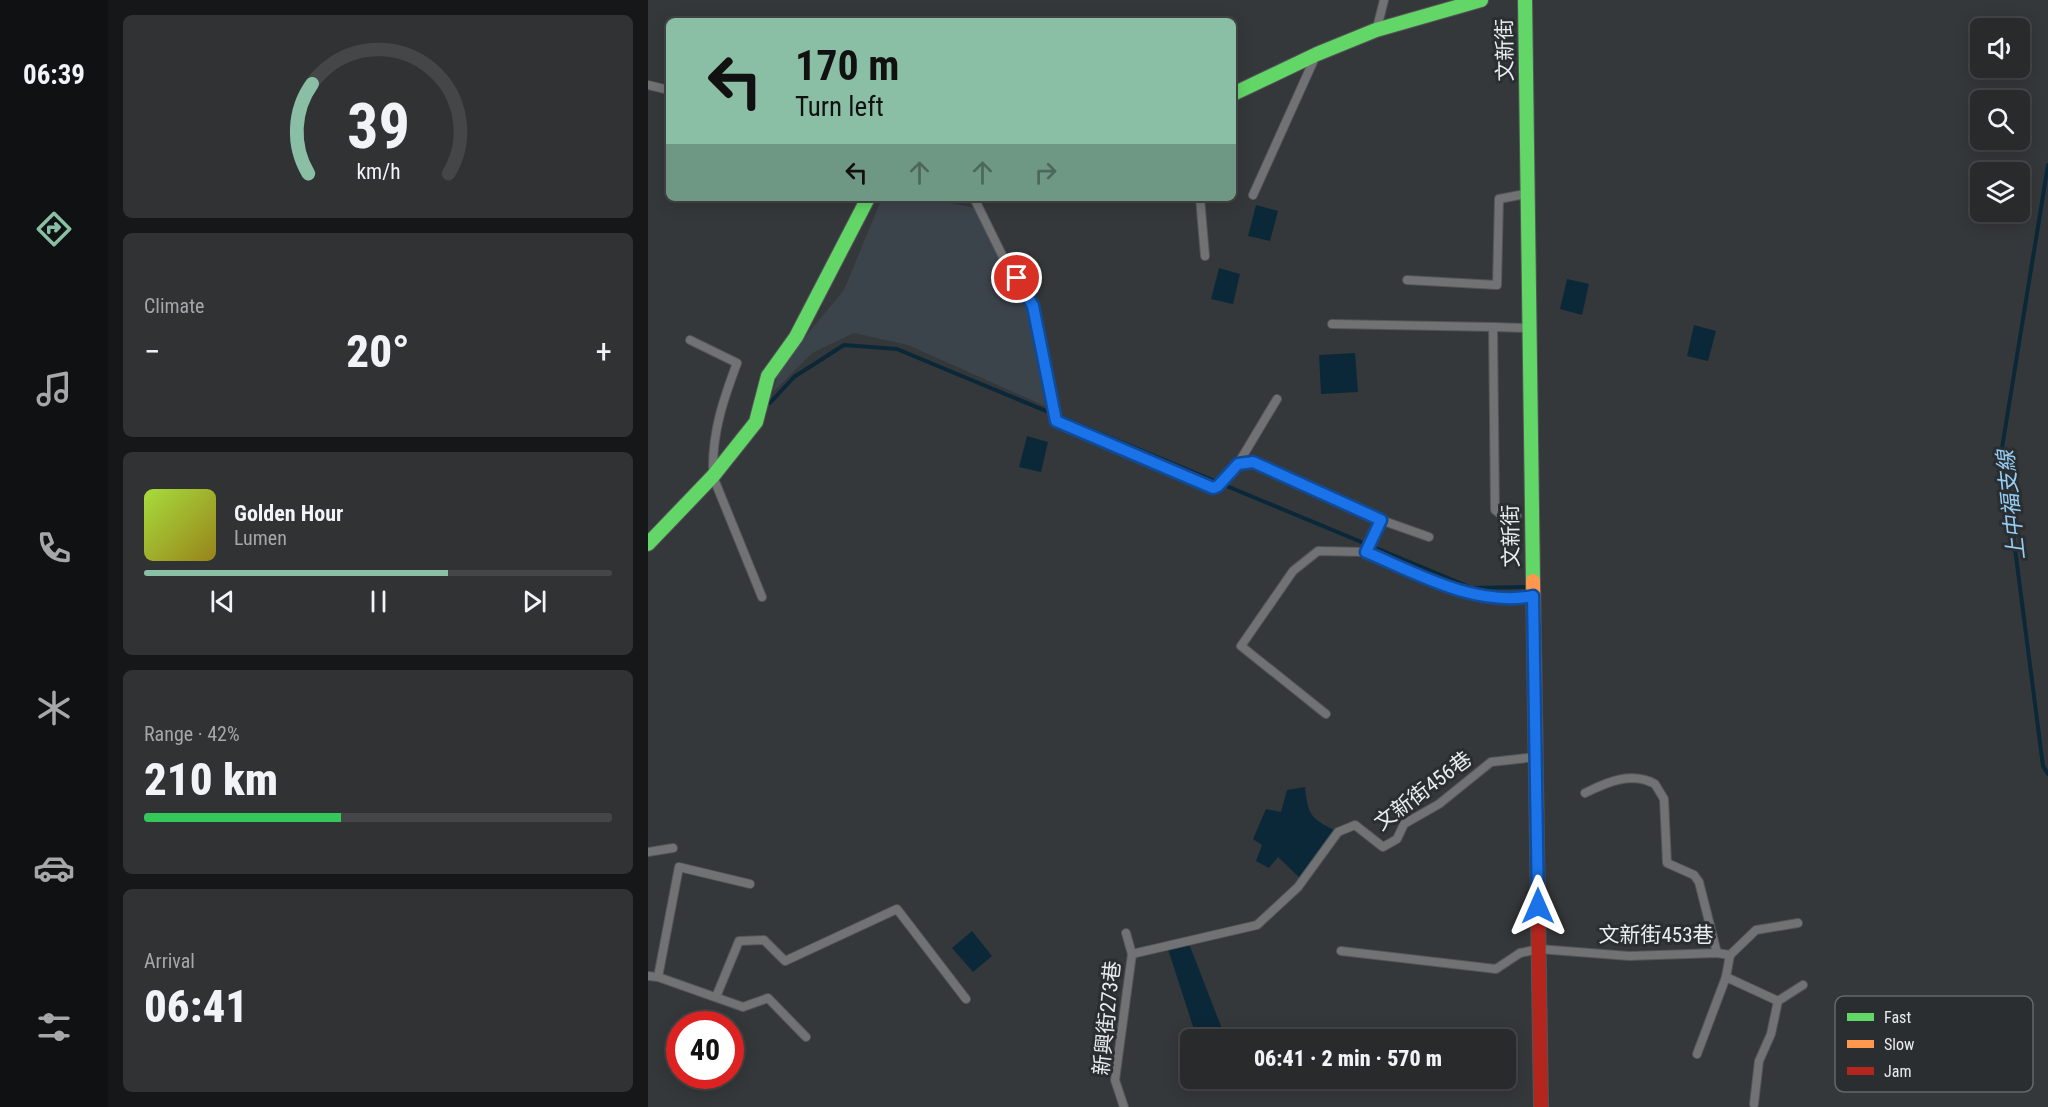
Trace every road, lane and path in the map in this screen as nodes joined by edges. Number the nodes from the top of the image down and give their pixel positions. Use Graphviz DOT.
graph roads {
  1 [pos="1384,0"];
  2 [pos="1481,0"];
  3 [pos="1525,0"];
  4 [pos="1376,30"];
  5 [pos="1317,54"];
  6 [pos="648,85"];
  7 [pos="666,89"];
  8 [pos="1236,93"];
  9 [pos="1526,194"];
  10 [pos="1253,195"];
  11 [pos="866,201"];
  12 [pos="975,201"];
  13 [pos="1200,201"];
  14 [pos="1205,256"];
  15 [pos="1407,280"];
  16 [pos="1332,324"];
  17 [pos="1493,327"];
  18 [pos="1526,328"];
  19 [pos="690,340"];
  20 [pos="1277,399"];
  21 [pos="1238,464"];
  22 [pos="713,473"];
  23 [pos="1517,516"];
  24 [pos="1381,520"];
  25 [pos="1429,537"];
  26 [pos="648,544"];
  27 [pos="1366,551"];
  28 [pos="1530,596"];
  29 [pos="762,597"];
  30 [pos="1326,714"];
  31 [pos="1534,758"];
  32 [pos="1585,794"];
  33 [pos="673,848"];
  34 [pos="648,852"];
  35 [pos="750,884"];
  36 [pos="1798,923"];
  37 [pos="1126,933"];
  38 [pos="1536,950"];
  39 [pos="1341,951"];
  40 [pos="1717,953"];
  41 [pos="1132,954"];
  42 [pos="1730,955"];
  43 [pos="648,976"];
  44 [pos="658,977"];
  45 [pos="1726,977"];
  46 [pos="1803,985"];
  47 [pos="716,997"];
  48 [pos="966,999"];
  49 [pos="1778,1001"];
  50 [pos="806,1037"];
  51 [pos="1697,1054"];
  52 [pos="1754,1104"];
  53 [pos="1124,1107"];
  54 [pos="1541,1107"];
  1 -- 4 [label="lane"];
  2 -- 4 [label="street"];
  3 -- 9 [label="street, 文新街"];
  4 -- 5 [label="street"];
  5 -- 8 [label="street"];
  5 -- 10 [label="lane"];
  6 -- 7 [label="lane"];
  9 -- 15 [label="lane"];
  9 -- 18 [label="street, 文新街"];
  11 -- 22 [label="street"];
  12 -- 21 [label="lane"];
  13 -- 14 [label="lane"];
  16 -- 17 [label="lane"];
  17 -- 18 [label="lane"];
  17 -- 23 [label="lane"];
  18 -- 28 [label="street, 文新街"];
  19 -- 22 [label="lane"];
  20 -- 21 [label="lane"];
  21 -- 24 [label="lane"];
  22 -- 26 [label="street"];
  22 -- 29 [label="lane"];
  24 -- 25 [label="lane"];
  24 -- 27 [label="lane"];
  27 -- 28 [label="lane"];
  27 -- 30 [label="lane"];
  28 -- 31 [label="street, 文新街"];
  31 -- 38 [label="street, 文新街"];
  31 -- 41 [label="lane, 文新街456巷"];
  32 -- 40 [label="lane"];
  33 -- 34 [label="lane"];
  35 -- 44 [label="lane"];
  36 -- 42 [label="lane, 文新街453巷"];
  37 -- 41 [label="lane, 新興街273巷"];
  38 -- 39 [label="lane"];
  38 -- 40 [label="lane, 文新街453巷"];
  38 -- 54 [label="street, 文新街"];
  40 -- 42 [label="lane, 文新街453巷"];
  41 -- 53 [label="lane, 新興街273巷"];
  42 -- 45 [label="lane"];
  43 -- 44 [label="lane"];
  44 -- 47 [label="lane"];
  45 -- 49 [label="lane"];
  45 -- 51 [label="lane"];
  46 -- 49 [label="lane"];
  47 -- 48 [label="lane"];
  47 -- 50 [label="lane"];
  49 -- 52 [label="lane"];
}
